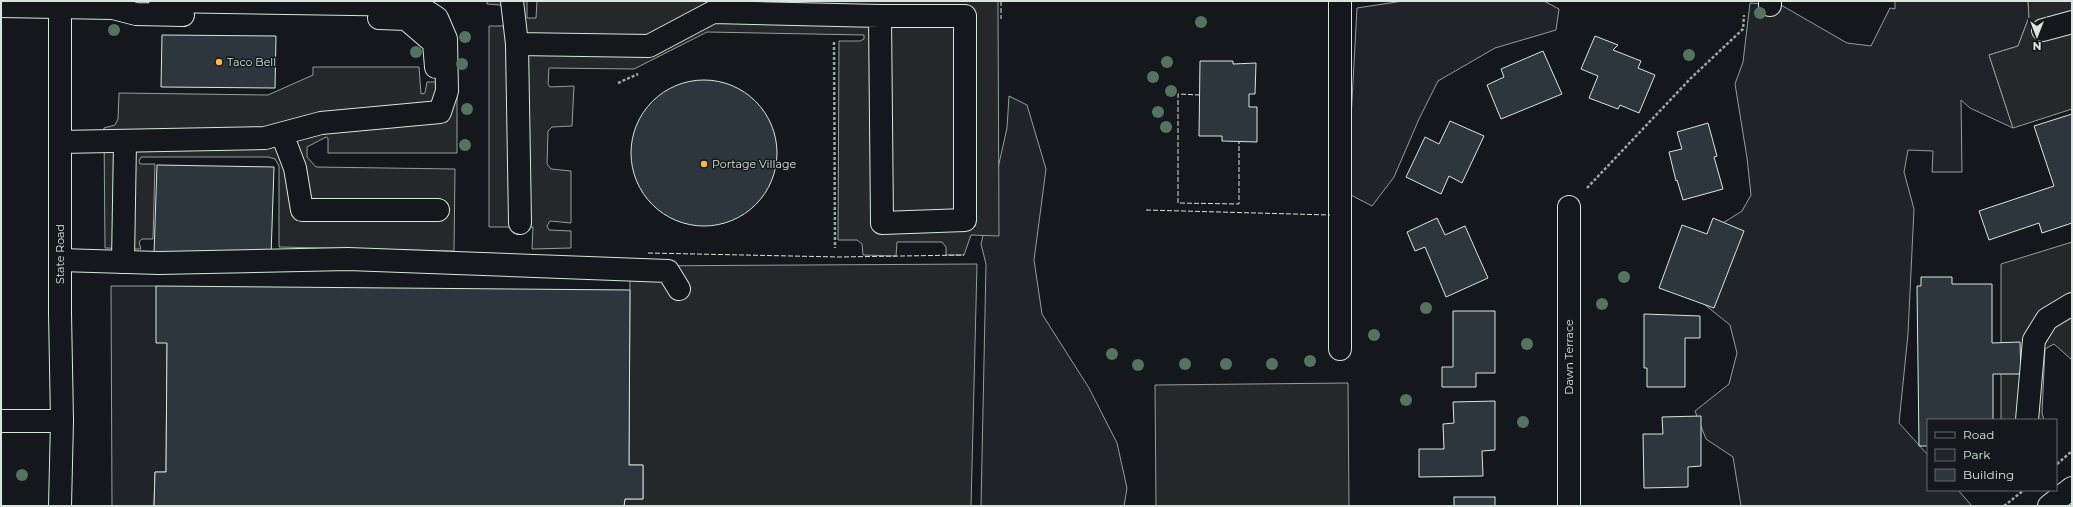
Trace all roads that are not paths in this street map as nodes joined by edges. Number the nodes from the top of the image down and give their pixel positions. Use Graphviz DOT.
graph roads {
  1 [pos="160,1"];
  2 [pos="512,1"];
  3 [pos="1340,1"];
  4 [pos="60,4"];
  5 [pos="115,5"];
  6 [pos="1,6"];
  7 [pos="880,16"];
  8 [pos="2072,22"];
  9 [pos="2043,30"];
  10 [pos="517,44"];
  11 [pos="432,114"];
  12 [pos="282,134"];
  13 [pos="125,141"];
  14 [pos="60,142"];
  15 [pos="1569,207"];
  16 [pos="438,210"];
  17 [pos="520,222"];
  18 [pos="60,260"];
  19 [pos="123,262"];
  20 [pos="680,288"];
  21 [pos="2072,304"];
  22 [pos="1340,349"];
  23 [pos="2027,419"];
  24 [pos="1,421"];
  25 [pos="62,421"];
  26 [pos="60,506"];
  27 [pos="1569,506"];
  1 -- 11 [label="main road"];
  2 -- 10 [label="main road"];
  3 -- 22 [label="main road"];
  4 -- 5 [label="main road"];
  4 -- 6 [label="main road"];
  4 -- 14 [label="main road, State Road"];
  5 -- 11 [label="main road"];
  7 -- 7 [label="main road"];
  7 -- 10 [label="main road"];
  8 -- 9 [label="main road"];
  10 -- 17 [label="main road"];
  11 -- 12 [label="main road"];
  12 -- 13 [label="main road"];
  12 -- 16 [label="main road"];
  13 -- 14 [label="main road"];
  13 -- 19 [label="main road"];
  14 -- 18 [label="main road, State Road"];
  15 -- 27 [label="main road, Dawn Terrace"];
  18 -- 19 [label="main road"];
  18 -- 25 [label="main road, State Road"];
  19 -- 20 [label="main road"];
  21 -- 23 [label="main road"];
  24 -- 25 [label="main road"];
  25 -- 26 [label="main road, State Road"];
}
